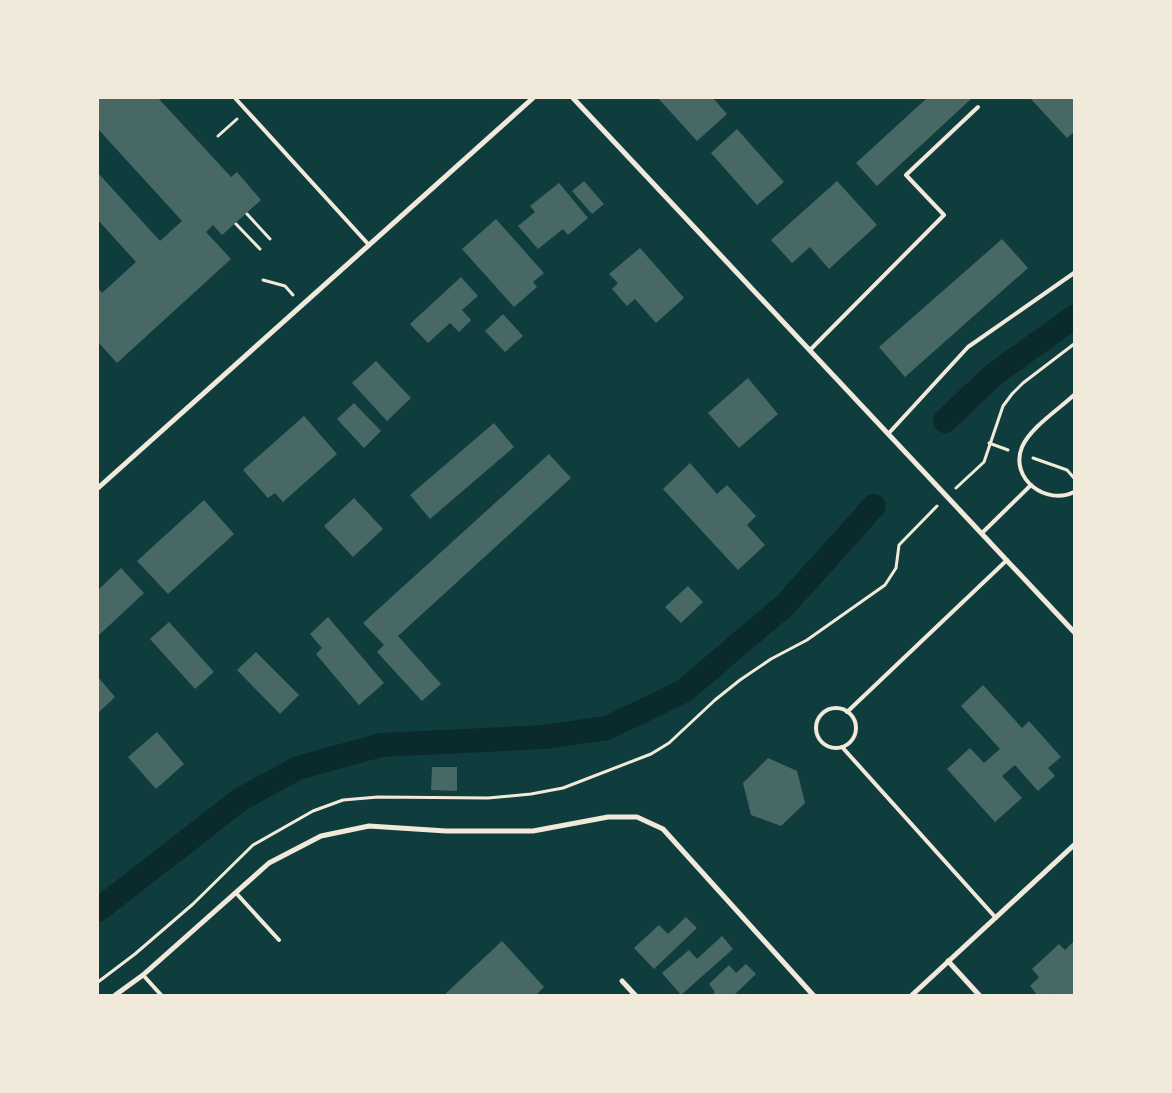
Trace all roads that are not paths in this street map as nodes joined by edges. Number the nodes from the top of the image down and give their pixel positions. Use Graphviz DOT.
graph roads {
  1 [pos="234,98"];
  2 [pos="533,98"];
  3 [pos="574,98"];
  4 [pos="978,107"];
  5 [pos="369,245"];
  6 [pos="1074,273"];
  7 [pos="810,350"];
  8 [pos="1074,395"];
  9 [pos="889,434"];
  10 [pos="1031,485"];
  11 [pos="98,488"];
  12 [pos="1074,492"];
  13 [pos="982,533"];
  14 [pos="1007,560"];
  15 [pos="1074,632"];
  16 [pos="847,712"];
  17 [pos="842,747"];
  18 [pos="1074,845"];
  19 [pos="236,893"];
  20 [pos="996,918"];
  21 [pos="279,940"];
  22 [pos="948,961"];
  23 [pos="143,974"];
  24 [pos="622,981"];
  25 [pos="114,996"];
  26 [pos="162,996"];
  27 [pos="636,996"];
  28 [pos="814,996"];
  29 [pos="911,996"];
  30 [pos="980,996"];
  1 -- 5 [label="lane"];
  2 -- 5 [label="street"];
  3 -- 7 [label="street"];
  4 -- 7 [label="lane"];
  5 -- 11 [label="street"];
  6 -- 9 [label="lane"];
  7 -- 9 [label="street"];
  8 -- 10 [label="lane"];
  9 -- 13 [label="street"];
  10 -- 12 [label="lane"];
  10 -- 13 [label="lane"];
  13 -- 14 [label="street"];
  14 -- 15 [label="street"];
  14 -- 16 [label="lane"];
  16 -- 17 [label="lane"];
  16 -- 17 [label="lane"];
  17 -- 20 [label="lane"];
  18 -- 20 [label="street"];
  19 -- 21 [label="lane"];
  19 -- 23 [label="street"];
  19 -- 28 [label="street"];
  20 -- 22 [label="street"];
  22 -- 29 [label="street"];
  22 -- 30 [label="street"];
  23 -- 25 [label="street"];
  23 -- 26 [label="lane"];
  24 -- 27 [label="street"];
}
